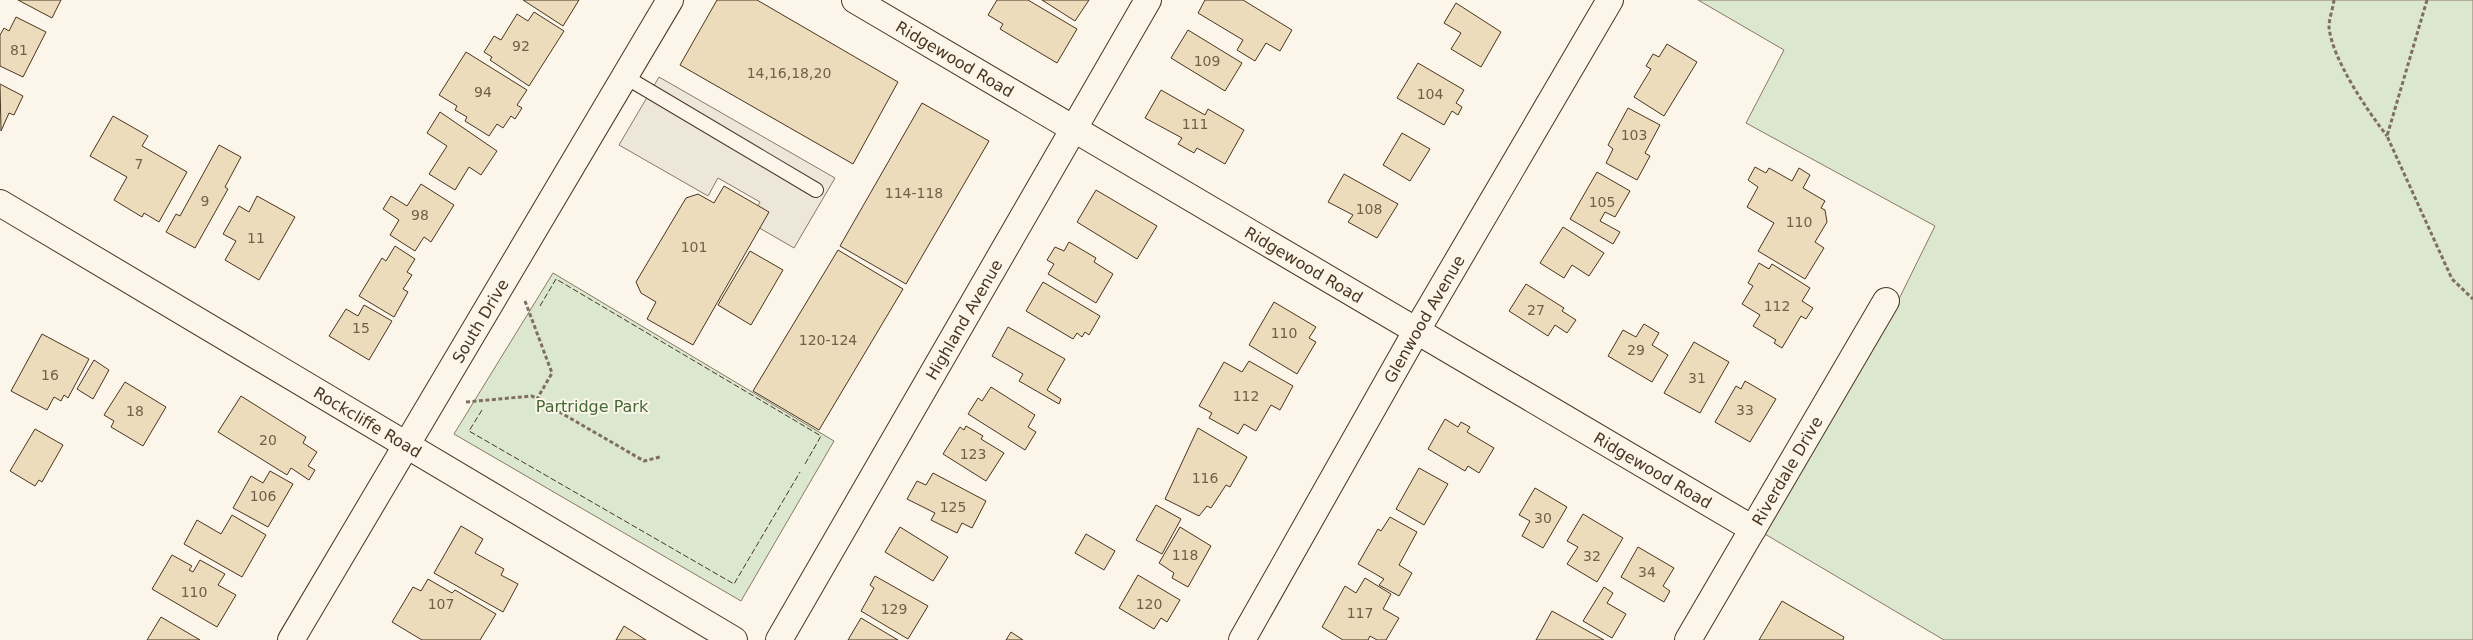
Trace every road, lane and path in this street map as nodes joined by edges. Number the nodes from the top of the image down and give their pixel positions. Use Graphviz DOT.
graph roads {
  1 [pos="670,0"];
  2 [pos="855,0"];
  3 [pos="1148,0"];
  4 [pos="1610,0"];
  5 [pos="2334,0"];
  6 [pos="2427,0"];
  7 [pos="624,76"];
  8 [pos="1073,129"];
  9 [pos="2387,136"];
  10 [pos="816,190"];
  11 [pos="0,203"];
  12 [pos="511,266"];
  13 [pos="2473,299"];
  14 [pos="1886,301"];
  15 [pos="1417,330"];
  16 [pos="537,399"];
  17 [pos="428,406"];
  18 [pos="406,443"];
  19 [pos="660,457"];
  20 [pos="1753,529"];
  21 [pos="291,640"];
  22 [pos="734,640"];
  23 [pos="779,640"];
  24 [pos="1242,640"];
  25 [pos="1688,640"];
  1 -- 7 [label="street, South Drive"];
  2 -- 8 [label="street, Ridgewood Road"];
  3 -- 8 [label="street, Highland Avenue"];
  4 -- 15 [label="street, Glenwood Avenue"];
  5 -- 9 [label="path"];
  6 -- 9 [label="path"];
  7 -- 10 [label="lane"];
  7 -- 12 [label="street, South Drive"];
  8 -- 15 [label="street, Ridgewood Road"];
  8 -- 23 [label="street, Highland Avenue"];
  9 -- 13 [label="path"];
  11 -- 18 [label="street, Rockcliffe Road"];
  12 -- 16 [label="path"];
  12 -- 17 [label="street, South Drive"];
  14 -- 20 [label="street, Riverdale Drive"];
  15 -- 20 [label="street, Ridgewood Road"];
  15 -- 24 [label="street, Glenwood Avenue"];
  16 -- 17 [label="path"];
  16 -- 19 [label="path"];
  17 -- 18 [label="street, South Drive"];
  18 -- 21 [label="street, South Drive"];
  18 -- 22 [label="street, Rockcliffe Road"];
  20 -- 25 [label="street, Riverdale Drive"];
}
